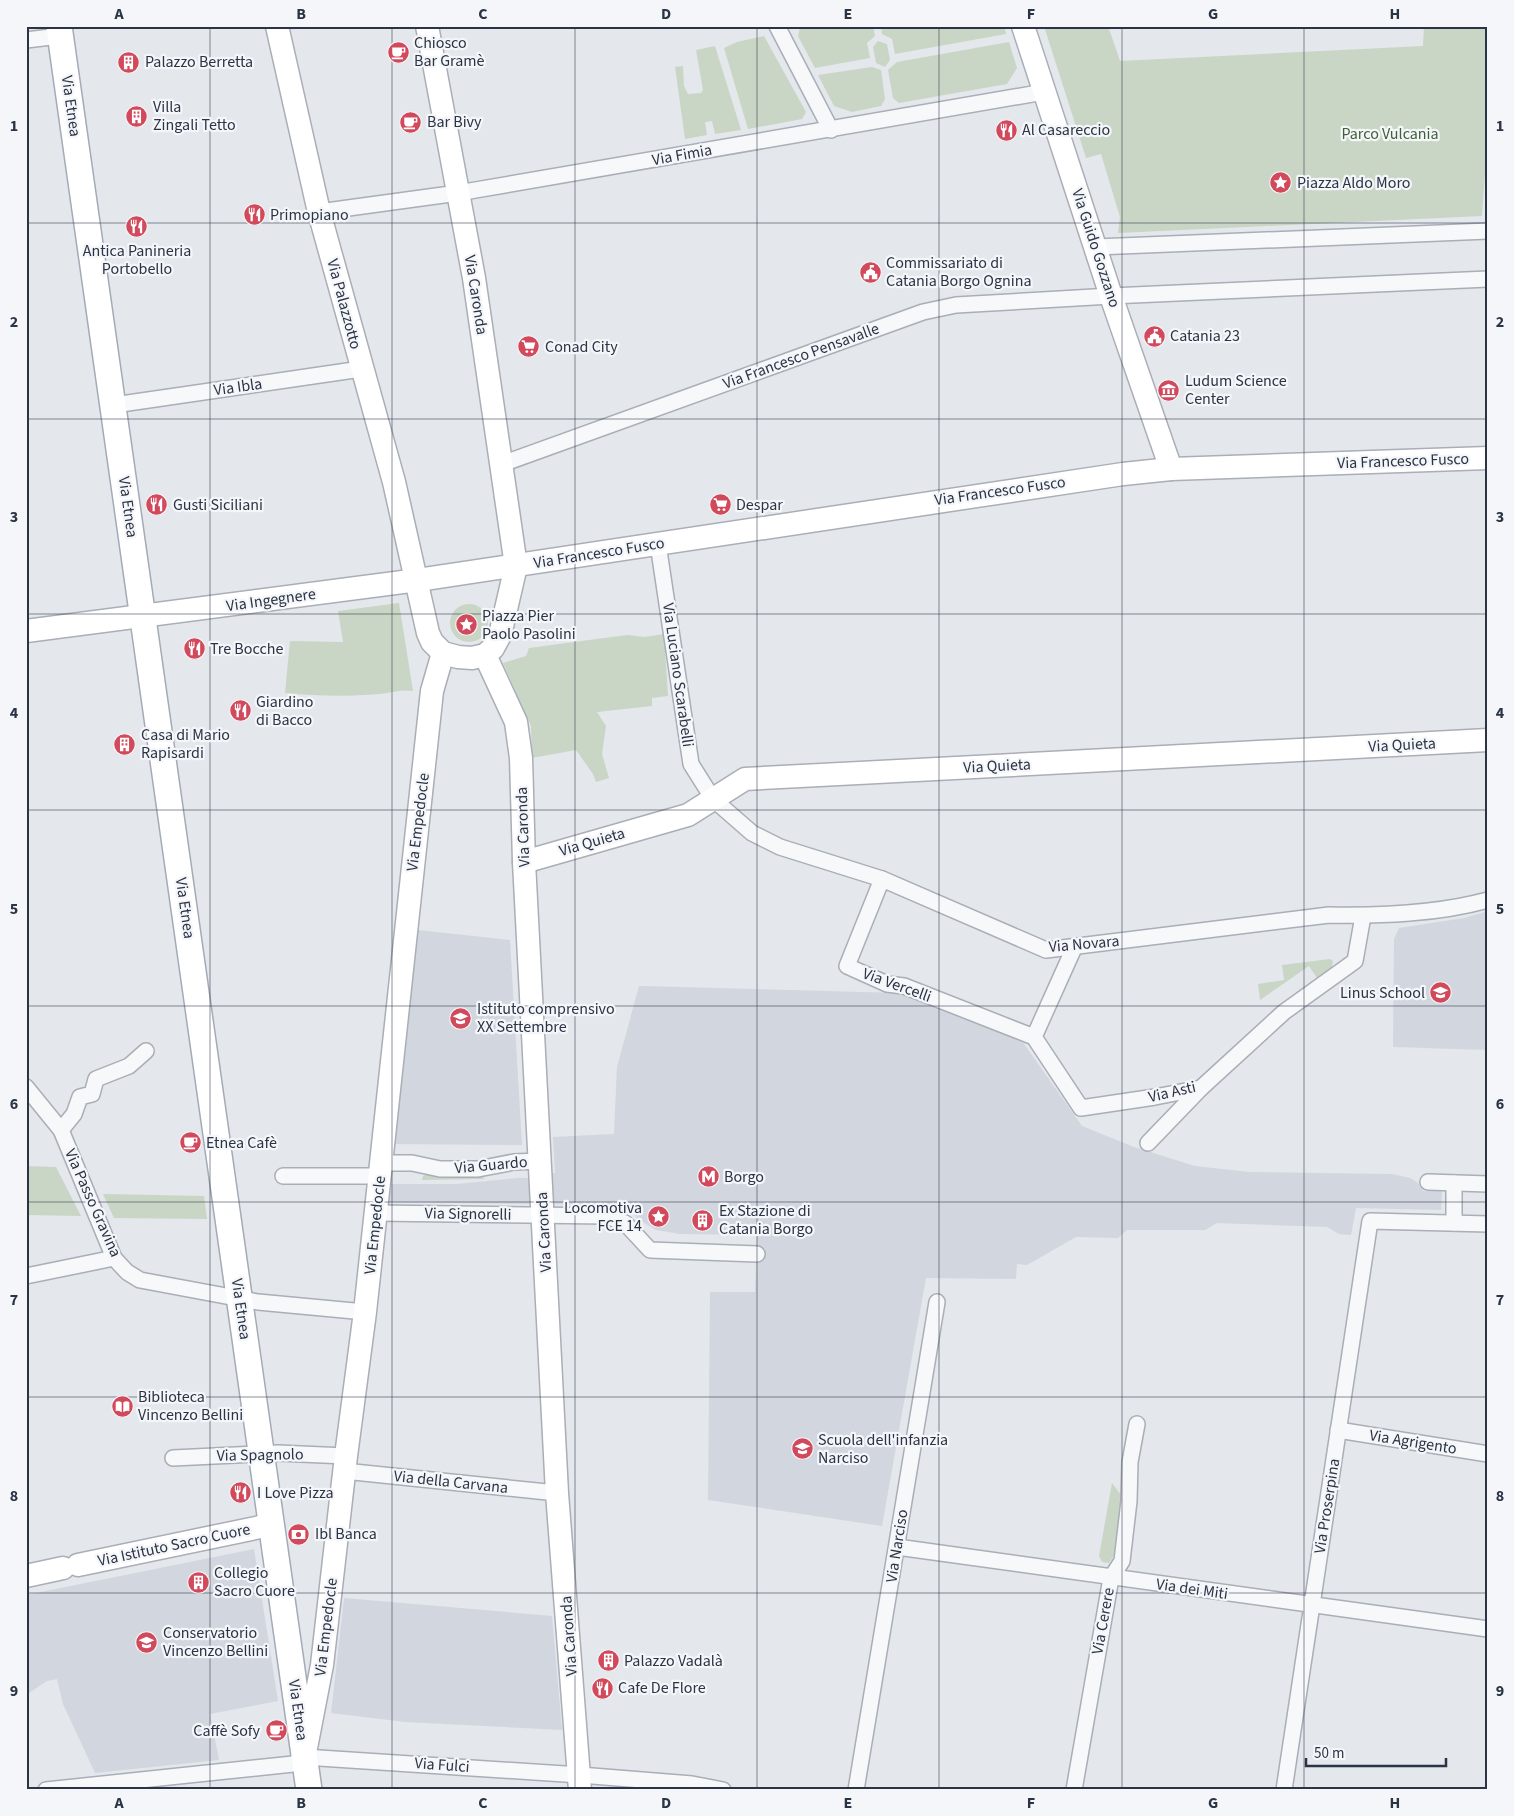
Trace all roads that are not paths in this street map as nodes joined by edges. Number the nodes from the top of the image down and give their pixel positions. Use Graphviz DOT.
graph roads {
  1 [pos="277,26"];
  2 [pos="426,26"];
  3 [pos="777,26"];
  4 [pos="1023,26"];
  5 [pos="60,31"];
  6 [pos="26,40"];
  7 [pos="1044,92"];
  8 [pos="831,130"];
  9 [pos="458,192"];
  10 [pos="319,212"];
  11 [pos="1488,231"];
  12 [pos="1096,247"];
  13 [pos="1488,279"];
  14 [pos="1111,296"];
  15 [pos="361,369"];
  16 [pos="114,405"];
  17 [pos="1488,458"];
  18 [pos="502,464"];
  19 [pos="1171,469"];
  20 [pos="658,544"];
  21 [pos="516,566"];
  22 [pos="418,580"];
  23 [pos="144,616"];
  24 [pos="26,631"];
  25 [pos="443,653"];
  26 [pos="485,656"];
  27 [pos="1488,740"];
  28 [pos="713,799"];
  29 [pos="524,862"];
  30 [pos="882,879"];
  31 [pos="1488,900"];
  32 [pos="1363,916"];
  33 [pos="1074,948"];
  34 [pos="1034,1037"];
  35 [pos="146,1050"];
  36 [pos="26,1087"];
  37 [pos="1201,1088"];
  38 [pos="61,1130"];
  39 [pos="1148,1143"];
  40 [pos="540,1162"];
  41 [pos="381,1170"];
  42 [pos="283,1176"];
  43 [pos="1428,1182"];
  44 [pos="1454,1183"];
  45 [pos="1488,1184"];
  46 [pos="376,1213"];
  47 [pos="543,1215"];
  48 [pos="1454,1223"];
  49 [pos="1488,1224"];
  50 [pos="757,1254"];
  51 [pos="114,1258"];
  52 [pos="26,1276"];
  53 [pos="240,1297"];
  54 [pos="937,1302"];
  55 [pos="365,1312"];
  56 [pos="1138,1424"];
  57 [pos="1338,1430"];
  58 [pos="261,1454"];
  59 [pos="1488,1454"];
  60 [pos="173,1458"];
  61 [pos="345,1463"];
  62 [pos="558,1493"];
  63 [pos="270,1525"];
  64 [pos="897,1547"];
  65 [pos="26,1576"];
  66 [pos="1111,1578"];
  67 [pos="1312,1605"];
  68 [pos="1488,1629"];
  69 [pos="304,1756"];
  70 [pos="580,1782"];
  71 [pos="46,1790"];
  72 [pos="309,1790"];
  73 [pos="723,1790"];
  74 [pos="856,1790"];
  75 [pos="1074,1790"];
  76 [pos="1284,1790"];
  1 -- 10 [label="main road, Via Palazzotto"];
  2 -- 9 [label="main road, Via Caronda"];
  3 -- 8 [label="street"];
  4 -- 7 [label="main road, Via Guido Gozzano"];
  5 -- 6 [label="street"];
  5 -- 16 [label="main road, Via Etnea"];
  7 -- 8 [label="street, Via Fimia"];
  7 -- 12 [label="main road, Via Guido Gozzano"];
  8 -- 9 [label="street, Via Fimia"];
  9 -- 10 [label="street, Via Fimia"];
  9 -- 18 [label="main road, Via Caronda"];
  10 -- 15 [label="main road, Via Palazzotto"];
  11 -- 12 [label="street"];
  12 -- 14 [label="main road, Via Guido Gozzano"];
  13 -- 14 [label="street, Via Francesco Pensavalle"];
  14 -- 18 [label="street, Via Francesco Pensavalle"];
  14 -- 19 [label="main road, Via Guido Gozzano"];
  15 -- 16 [label="street, Via Ibla"];
  15 -- 22 [label="main road, Via Palazzotto"];
  16 -- 23 [label="main road, Via Etnea"];
  17 -- 19 [label="main road, Via Francesco Fusco"];
  18 -- 21 [label="main road, Via Caronda"];
  19 -- 20 [label="main road, Via Francesco Fusco"];
  20 -- 21 [label="main road, Via Francesco Fusco"];
  20 -- 28 [label="street, Via Luciano Scarabelli"];
  21 -- 22 [label="main road, Via Ingegnere"];
  21 -- 26 [label="main road"];
  22 -- 23 [label="main road, Via Ingegnere"];
  22 -- 25 [label="main road, Via Palazzotto"];
  23 -- 24 [label="main road, Via Ingegnere"];
  23 -- 53 [label="main road, Via Etnea"];
  25 -- 26 [label="main road"];
  25 -- 41 [label="main road, Via Empedocle"];
  26 -- 29 [label="main road, Via Caronda"];
  27 -- 28 [label="main road, Via Quieta"];
  28 -- 29 [label="main road, Via Quieta"];
  28 -- 30 [label="street, Via Novara"];
  29 -- 40 [label="main road, Via Caronda"];
  30 -- 33 [label="street, Via Novara"];
  30 -- 34 [label="street, Via Vercelli"];
  31 -- 32 [label="street, Via Novara"];
  32 -- 33 [label="street, Via Novara"];
  32 -- 37 [label="street, Via Asti"];
  33 -- 34 [label="street"];
  34 -- 37 [label="street, Via Asti"];
  35 -- 38 [label="street"];
  36 -- 38 [label="street, Via Passo Gravina"];
  37 -- 39 [label="street"];
  38 -- 51 [label="street, Via Passo Gravina"];
  40 -- 41 [label="street, Via Guardo"];
  40 -- 47 [label="main road, Via Caronda"];
  41 -- 42 [label="street, Via Guardo"];
  41 -- 46 [label="main road, Via Empedocle"];
  43 -- 44 [label="street"];
  44 -- 45 [label="street"];
  44 -- 48 [label="street"];
  46 -- 47 [label="street, Via Signorelli"];
  46 -- 55 [label="main road, Via Empedocle"];
  47 -- 50 [label="street, Via Signorelli"];
  47 -- 62 [label="main road, Via Caronda"];
  48 -- 49 [label="street"];
  48 -- 57 [label="street, Via Proserpina"];
  51 -- 52 [label="street"];
  51 -- 53 [label="street, Via Passo Gravina"];
  53 -- 55 [label="street, Via Passo Gravina"];
  53 -- 58 [label="main road, Via Etnea"];
  54 -- 64 [label="street, Via Narciso"];
  55 -- 61 [label="main road, Via Empedocle"];
  56 -- 66 [label="street, Via Cerere"];
  57 -- 59 [label="street, Via Agrigento"];
  57 -- 67 [label="street, Via Proserpina"];
  58 -- 60 [label="street, Via Spagnolo"];
  58 -- 61 [label="street, Via Spagnolo"];
  58 -- 63 [label="main road, Via Etnea"];
  61 -- 62 [label="street, Via della Carvana"];
  61 -- 69 [label="main road, Via Empedocle"];
  62 -- 70 [label="main road, Via Caronda"];
  63 -- 65 [label="main road, Via Istituto Sacro Cuore"];
  63 -- 69 [label="main road, Via Etnea"];
  64 -- 66 [label="street, Via dei Miti"];
  64 -- 74 [label="street, Via Narciso"];
  66 -- 67 [label="street, Via dei Miti"];
  66 -- 75 [label="street, Via Cerere"];
  67 -- 68 [label="street, Via dei Miti"];
  67 -- 76 [label="street, Via Proserpina"];
  69 -- 70 [label="street, Via Fulci"];
  69 -- 71 [label="street"];
  69 -- 72 [label="main road, Via Etnea"];
  70 -- 73 [label="street, Via Fulci"];
}
